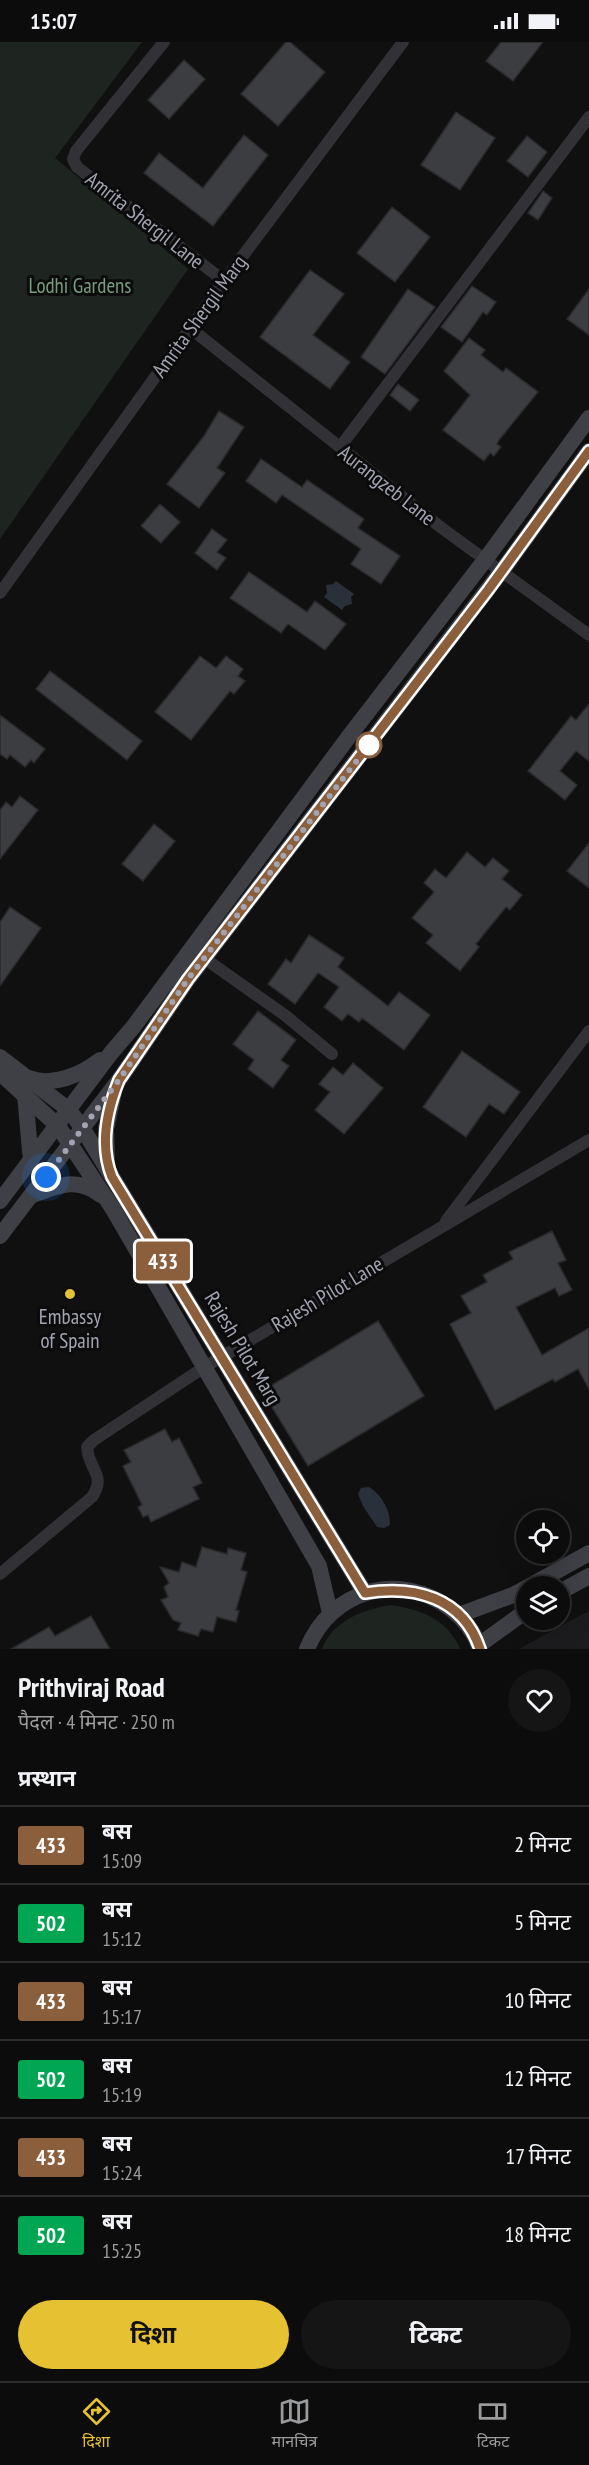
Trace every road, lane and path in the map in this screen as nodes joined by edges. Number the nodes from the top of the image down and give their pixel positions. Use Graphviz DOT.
graph roads {
  1 [pos="164,42"];
  2 [pos="403,42"];
  3 [pos="589,117"];
  4 [pos="224,281"];
  5 [pos="190,328"];
  6 [pos="589,418"];
  7 [pos="340,447"];
  8 [pos="589,451"];
  9 [pos="485,560"];
  10 [pos="501,572"];
  11 [pos="0,593"];
  12 [pos="589,635"];
  13 [pos="204,958"];
  14 [pos="589,1030"];
  15 [pos="111,1053"];
  16 [pos="332,1054"];
  17 [pos="0,1057"];
  18 [pos="8,1072"];
  19 [pos="119,1080"];
  20 [pos="25,1095"];
  21 [pos="69,1110"];
  22 [pos="58,1126"];
  23 [pos="83,1129"];
  24 [pos="589,1140"];
  25 [pos="70,1145"];
  26 [pos="31,1161"];
  27 [pos="112,1177"];
  28 [pos="31,1196"];
  29 [pos="0,1201"];
  30 [pos="113,1209"];
  31 [pos="441,1227"];
  32 [pos="0,1236"];
  33 [pos="221,1357"];
  34 [pos="203,1368"];
  35 [pos="589,1553"];
  36 [pos="0,1574"];
  37 [pos="547,1576"];
  38 [pos="589,1576"];
  39 [pos="570,1586"];
  40 [pos="365,1593"];
  41 [pos="516,1593"];
  42 [pos="330,1613"];
  43 [pos="459,1615"];
  44 [pos="516,1619"];
  45 [pos="480,1647"];
  46 [pos="307,1649"];
  1 -- 4 [label="street, Amrita Shergil Lane"];
  2 -- 4 [label="street, Amrita Shergil Marg"];
  3 -- 7 [label="street"];
  4 -- 5 [label="street, Amrita Shergil Marg"];
  5 -- 7 [label="street, Aurangzeb Lane"];
  5 -- 11 [label="street, Amrita Shergil Marg"];
  6 -- 9 [label="main road"];
  7 -- 9 [label="street, Aurangzeb Lane"];
  8 -- 10 [label="main road"];
  9 -- 10 [label="street, Aurangzeb Lane"];
  9 -- 15 [label="main road"];
  10 -- 12 [label="street, Aurangzeb Lane"];
  10 -- 13 [label="main road"];
  13 -- 16 [label="street"];
  13 -- 19 [label="main road"];
  14 -- 31 [label="street"];
  15 -- 18 [label="main road"];
  15 -- 21 [label="main road"];
  17 -- 18 [label="main road, Rajesh Pilot Marg"];
  18 -- 20 [label="main road, Rajesh Pilot Marg"];
  18 -- 21 [label="main road, Rajesh Pilot Marg"];
  19 -- 23 [label="main road"];
  19 -- 27 [label="main road"];
  20 -- 22 [label="main road, Rajesh Pilot Marg"];
  20 -- 26 [label="main road"];
  21 -- 22 [label="main road"];
  21 -- 23 [label="main road, Rajesh Pilot Marg"];
  22 -- 25 [label="main road, Rajesh Pilot Marg"];
  22 -- 26 [label="main road"];
  23 -- 25 [label="main road"];
  23 -- 27 [label="main road, Rajesh Pilot Marg"];
  24 -- 31 [label="street, Rajesh Pilot Lane"];
  25 -- 28 [label="main road"];
  25 -- 30 [label="main road, Rajesh Pilot Marg"];
  26 -- 29 [label="main road"];
  27 -- 33 [label="main road, Rajesh Pilot Marg"];
  28 -- 30 [label="main road"];
  28 -- 32 [label="main road"];
  30 -- 34 [label="main road, Rajesh Pilot Marg"];
  31 -- 33 [label="street, Rajesh Pilot Lane"];
  33 -- 34 [label="street, Rajesh Pilot Lane"];
  33 -- 40 [label="main road, Rajesh Pilot Marg"];
  34 -- 36 [label="street, Rajesh Pilot Lane"];
  34 -- 42 [label="main road, Rajesh Pilot Marg"];
  35 -- 37 [label="main road"];
  38 -- 39 [label="main road"];
  40 -- 42 [label="main road"];
  40 -- 43 [label="main road"];
  41 -- 43 [label="main road"];
  42 -- 46 [label="main road"];
  43 -- 45 [label="main road"];
  44 -- 45 [label="main road"];
}
